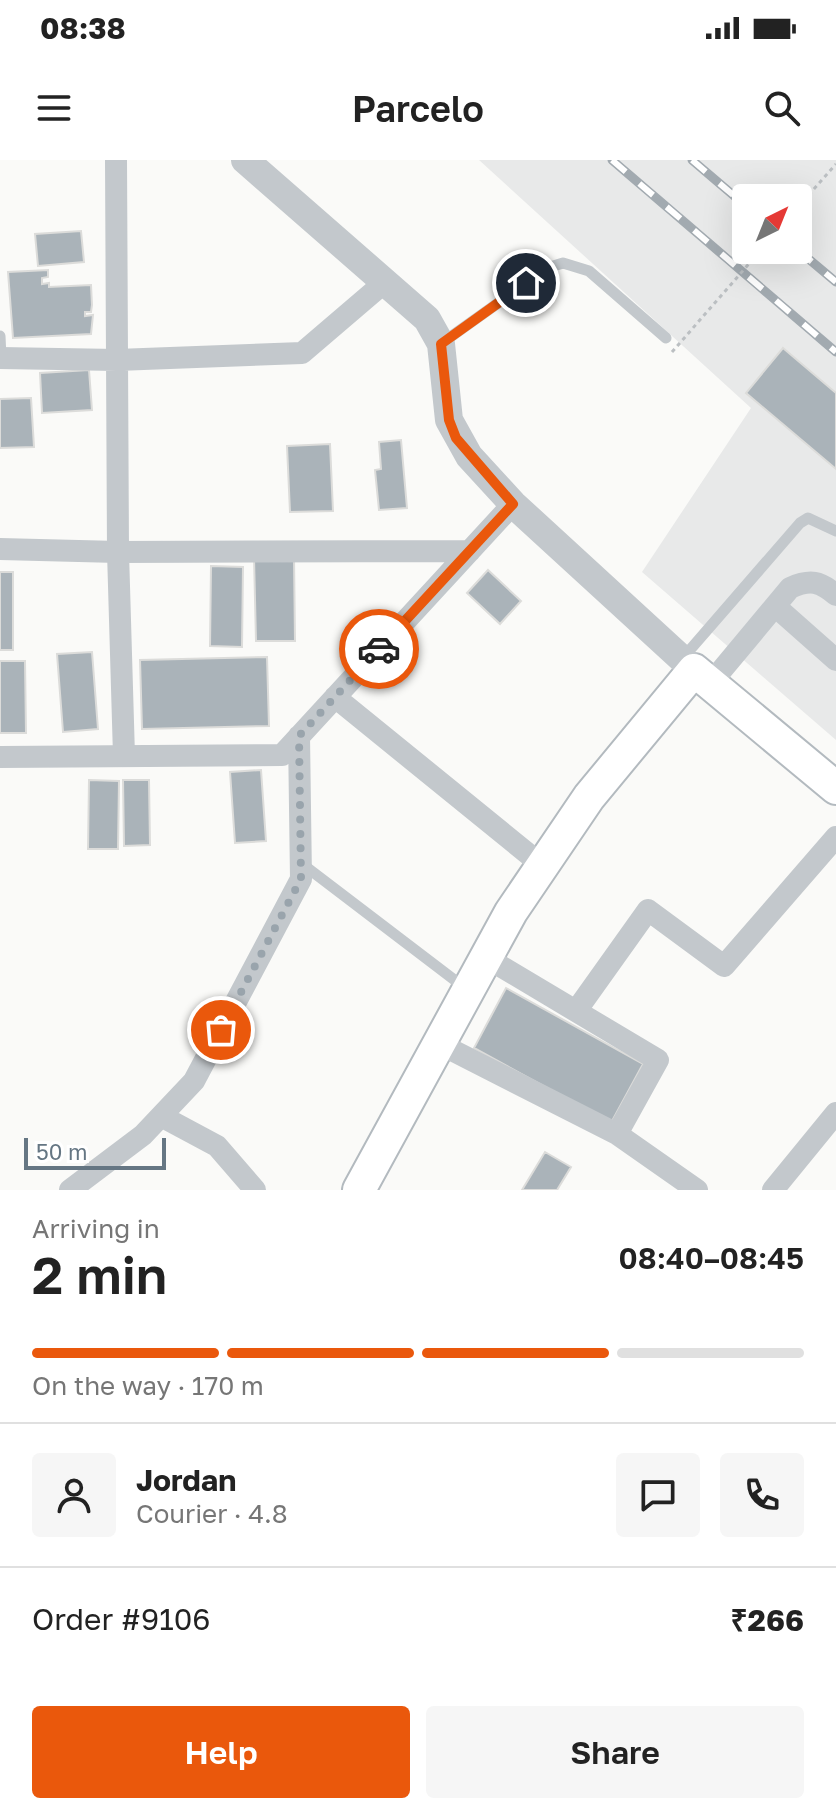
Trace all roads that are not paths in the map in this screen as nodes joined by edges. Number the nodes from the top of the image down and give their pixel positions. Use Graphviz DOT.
graph roads {
  1 [pos="116,160"];
  2 [pos="245,160"];
  3 [pos="385,282"];
  4 [pos="0,336"];
  5 [pos="666,338"];
  6 [pos="441,344"];
  7 [pos="0,358"];
  8 [pos="117,360"];
  9 [pos="513,504"];
  10 [pos="836,531"];
  11 [pos="0,549"];
  12 [pos="470,551"];
  13 [pos="118,552"];
  14 [pos="836,595"];
  15 [pos="775,606"];
  16 [pos="836,660"];
  17 [pos="695,671"];
  18 [pos="335,697"];
  19 [pos="299,736"];
  20 [pos="124,756"];
  21 [pos="0,757"];
  22 [pos="836,788"];
  23 [pos="836,837"];
  24 [pos="301,862"];
  25 [pos="543,866"];
  26 [pos="487,958"];
  27 [pos="469,991"];
  28 [pos="576,1011"];
  29 [pos="440,1044"];
  30 [pos="836,1113"];
  31 [pos="161,1116"];
  32 [pos="617,1134"];
  33 [pos="70,1190"];
  34 [pos="255,1190"];
  35 [pos="359,1190"];
  36 [pos="697,1190"];
  37 [pos="773,1190"];
  1 -- 8 [label="street"];
  2 -- 3 [label="street"];
  3 -- 6 [label="street"];
  3 -- 8 [label="street"];
  4 -- 7 [label="lane"];
  5 -- 6 [label="lane"];
  6 -- 9 [label="street"];
  7 -- 8 [label="street"];
  8 -- 13 [label="street"];
  9 -- 12 [label="street"];
  9 -- 17 [label="street"];
  10 -- 17 [label="lane"];
  11 -- 13 [label="street"];
  12 -- 13 [label="street"];
  12 -- 18 [label="street"];
  13 -- 20 [label="street"];
  14 -- 15 [label="street"];
  15 -- 16 [label="street"];
  15 -- 17 [label="street"];
  17 -- 22 [label="main road"];
  17 -- 25 [label="main road"];
  18 -- 19 [label="street"];
  18 -- 25 [label="street"];
  19 -- 20 [label="street"];
  19 -- 24 [label="street"];
  20 -- 21 [label="street"];
  23 -- 28 [label="street"];
  24 -- 27 [label="lane"];
  24 -- 31 [label="street"];
  25 -- 26 [label="main road"];
  26 -- 27 [label="main road"];
  26 -- 28 [label="street"];
  27 -- 29 [label="main road"];
  28 -- 32 [label="street"];
  29 -- 32 [label="street"];
  29 -- 35 [label="main road"];
  30 -- 37 [label="street"];
  31 -- 33 [label="street"];
  31 -- 34 [label="street"];
  32 -- 36 [label="street"];
}
